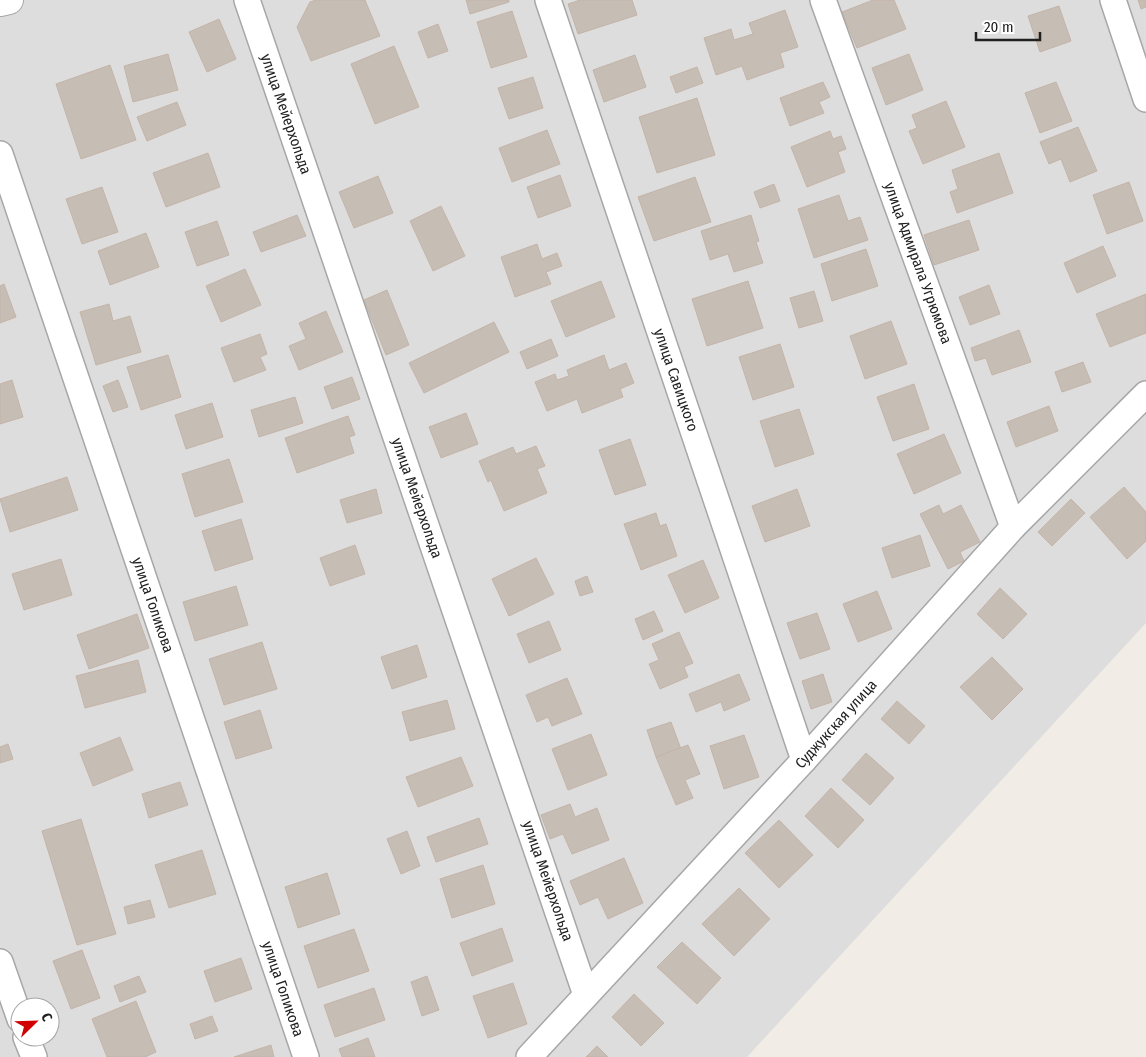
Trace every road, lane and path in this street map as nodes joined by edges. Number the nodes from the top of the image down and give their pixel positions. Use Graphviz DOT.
graph roads {
  1 [pos="9,0"];
  2 [pos="247,0"];
  3 [pos="548,0"];
  4 [pos="824,0"];
  5 [pos="1113,0"];
  6 [pos="0,2"];
  7 [pos="1146,99"];
  8 [pos="0,154"];
  9 [pos="1146,394"];
  10 [pos="1013,527"];
  11 [pos="804,760"];
  12 [pos="0,962"];
  13 [pos="586,995"];
  14 [pos="12,997"];
  15 [pos="306,1057"];
  16 [pos="529,1057"];
  1 -- 6 [label="street"];
  2 -- 13 [label="street, улица Мейерхольда"];
  3 -- 11 [label="street, улица Савицкого"];
  4 -- 10 [label="street, улица Адмирала Угрюмова"];
  5 -- 7 [label="street"];
  8 -- 15 [label="street, улица Голикова"];
  9 -- 10 [label="street, Суджукская улица"];
  10 -- 11 [label="street, Суджукская улица"];
  11 -- 13 [label="street, Суджукская улица"];
  12 -- 14 [label="street"];
  13 -- 16 [label="street, Суджукская улица"];
}
